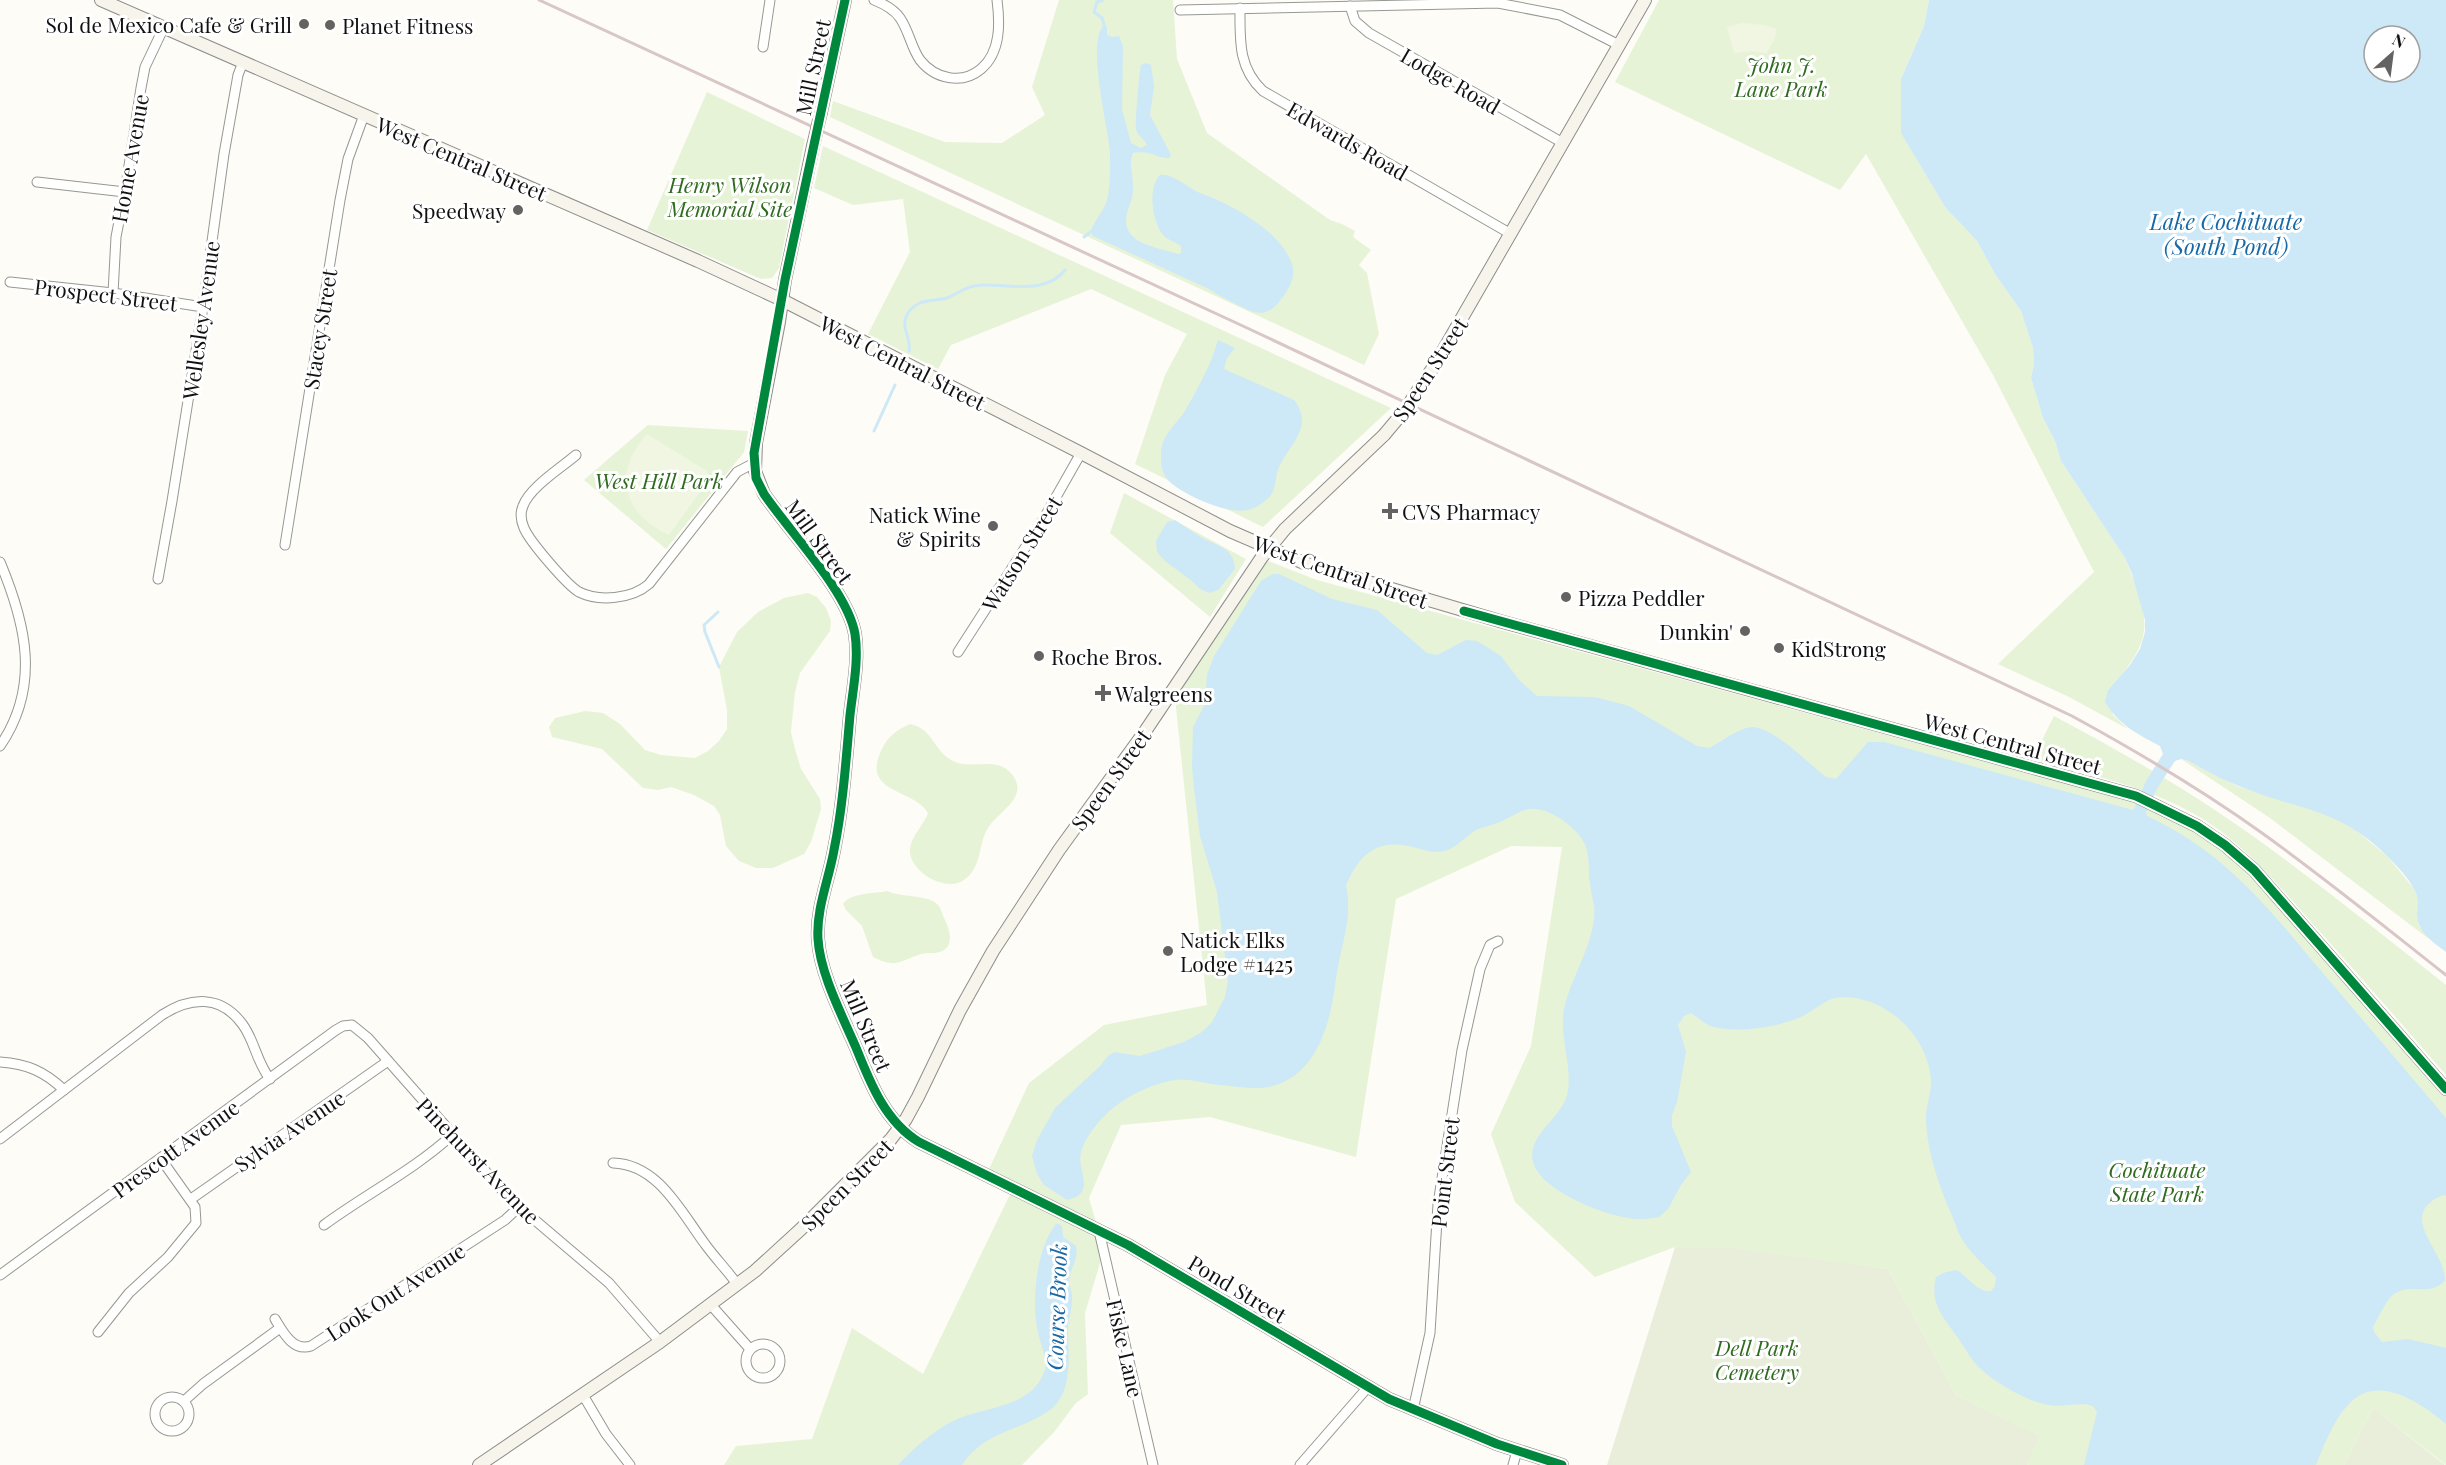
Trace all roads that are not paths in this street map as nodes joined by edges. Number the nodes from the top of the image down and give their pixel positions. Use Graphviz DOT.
graph roads {
  1 [pos="101,0"];
  2 [pos="770,0"];
  3 [pos="845,0"];
  4 [pos="874,0"];
  5 [pos="998,0"];
  6 [pos="1645,0"];
  7 [pos="1350,6"];
  8 [pos="1240,8"];
  9 [pos="1180,10"];
  10 [pos="164,27"];
  11 [pos="1619,45"];
  12 [pos="763,47"];
  13 [pos="243,62"];
  14 [pos="364,115"];
  15 [pos="1563,143"];
  16 [pos="37,182"];
  17 [pos="125,192"];
  18 [pos="1510,234"];
  19 [pos="10,282"];
  20 [pos="113,293"];
  21 [pos="782,300"];
  22 [pos="203,307"];
  23 [pos="1081,453"];
  24 [pos="576,455"];
  25 [pos="754,463"];
  26 [pos="285,545"];
  27 [pos="1268,549"];
  28 [pos="0,562"];
  29 [pos="158,579"];
  30 [pos="958,652"];
  31 [pos="0,746"];
  32 [pos="1498,941"];
  33 [pos="352,1025"];
  34 [pos="388,1061"];
  35 [pos="0,1062"];
  36 [pos="270,1079"];
  37 [pos="2446,1089"];
  38 [pos="64,1090"];
  39 [pos="900,1129"];
  40 [pos="452,1135"];
  41 [pos="0,1139"];
  42 [pos="161,1159"];
  43 [pos="613,1163"];
  44 [pos="193,1203"];
  45 [pos="519,1207"];
  46 [pos="324,1225"];
  47 [pos="1099,1231"];
  48 [pos="0,1275"];
  49 [pos="737,1284"];
  50 [pos="711,1305"];
  51 [pos="98,1332"];
  52 [pos="660,1342"];
  53 [pos="750,1349"];
  54 [pos="1368,1387"];
  55 [pos="583,1395"];
  56 [pos="184,1401"];
  57 [pos="1413,1410"];
  58 [pos="1517,1451"];
  59 [pos="479,1465"];
  60 [pos="630,1465"];
  61 [pos="1153,1465"];
  62 [pos="1300,1465"];
  63 [pos="1513,1465"];
  64 [pos="1562,1465"];
  1 -- 10 [label="street, West Central Street"];
  2 -- 12 [label="street"];
  3 -- 21 [label="street, Mill Street, bridge"];
  4 -- 5 [label="street"];
  6 -- 11 [label="street, Speen Street"];
  7 -- 8 [label="street"];
  7 -- 11 [label="street"];
  7 -- 15 [label="street, Lodge Road"];
  8 -- 9 [label="street"];
  8 -- 18 [label="street, Edwards Road"];
  10 -- 13 [label="street, West Central Street"];
  10 -- 17 [label="street, Home Avenue"];
  11 -- 15 [label="street, Speen Street"];
  13 -- 14 [label="street, West Central Street"];
  13 -- 22 [label="street, Wellesley Avenue"];
  14 -- 21 [label="street, West Central Street"];
  14 -- 26 [label="street, Stacey Street"];
  15 -- 18 [label="street, Speen Street"];
  16 -- 17 [label="street"];
  17 -- 20 [label="street, Home Avenue"];
  18 -- 27 [label="street, Speen Street, bridge"];
  19 -- 20 [label="street, Prospect Street"];
  20 -- 22 [label="street, Prospect Street"];
  21 -- 23 [label="street, West Central Street"];
  21 -- 25 [label="street, Mill Street"];
  22 -- 29 [label="street, Wellesley Avenue"];
  23 -- 27 [label="street, West Central Street"];
  23 -- 30 [label="street, Watson Street"];
  24 -- 25 [label="street"];
  25 -- 39 [label="street, Mill Street"];
  27 -- 37 [label="street, West Central Street"];
  27 -- 39 [label="street, Speen Street"];
  28 -- 31 [label="street"];
  32 -- 57 [label="street, Point Street"];
  33 -- 34 [label="street, Pinehurst Avenue"];
  33 -- 36 [label="street, Prescott Avenue"];
  34 -- 40 [label="street, Pinehurst Avenue"];
  34 -- 44 [label="street, Sylvia Avenue"];
  35 -- 38 [label="street"];
  36 -- 38 [label="street"];
  36 -- 42 [label="street, Prescott Avenue"];
  38 -- 41 [label="street"];
  39 -- 47 [label="street, Pond Street"];
  39 -- 49 [label="street, Speen Street"];
  40 -- 45 [label="street, Pinehurst Avenue"];
  40 -- 46 [label="street"];
  42 -- 44 [label="street"];
  42 -- 48 [label="street, Prescott Avenue"];
  43 -- 49 [label="street"];
  44 -- 51 [label="street"];
  45 -- 52 [label="street, Pinehurst Avenue"];
  45 -- 56 [label="street, Look Out Avenue"];
  47 -- 54 [label="street, Pond Street"];
  47 -- 61 [label="street, Fiske Lane"];
  49 -- 50 [label="street, Speen Street"];
  50 -- 52 [label="street, Speen Street"];
  50 -- 53 [label="street"];
  52 -- 55 [label="street, Speen Street"];
  54 -- 57 [label="street, Pond Street"];
  54 -- 62 [label="street"];
  55 -- 59 [label="street, Speen Street"];
  55 -- 60 [label="street"];
  57 -- 58 [label="street, Pond Street"];
  58 -- 63 [label="street"];
  58 -- 64 [label="street, Pond Street"];
}
